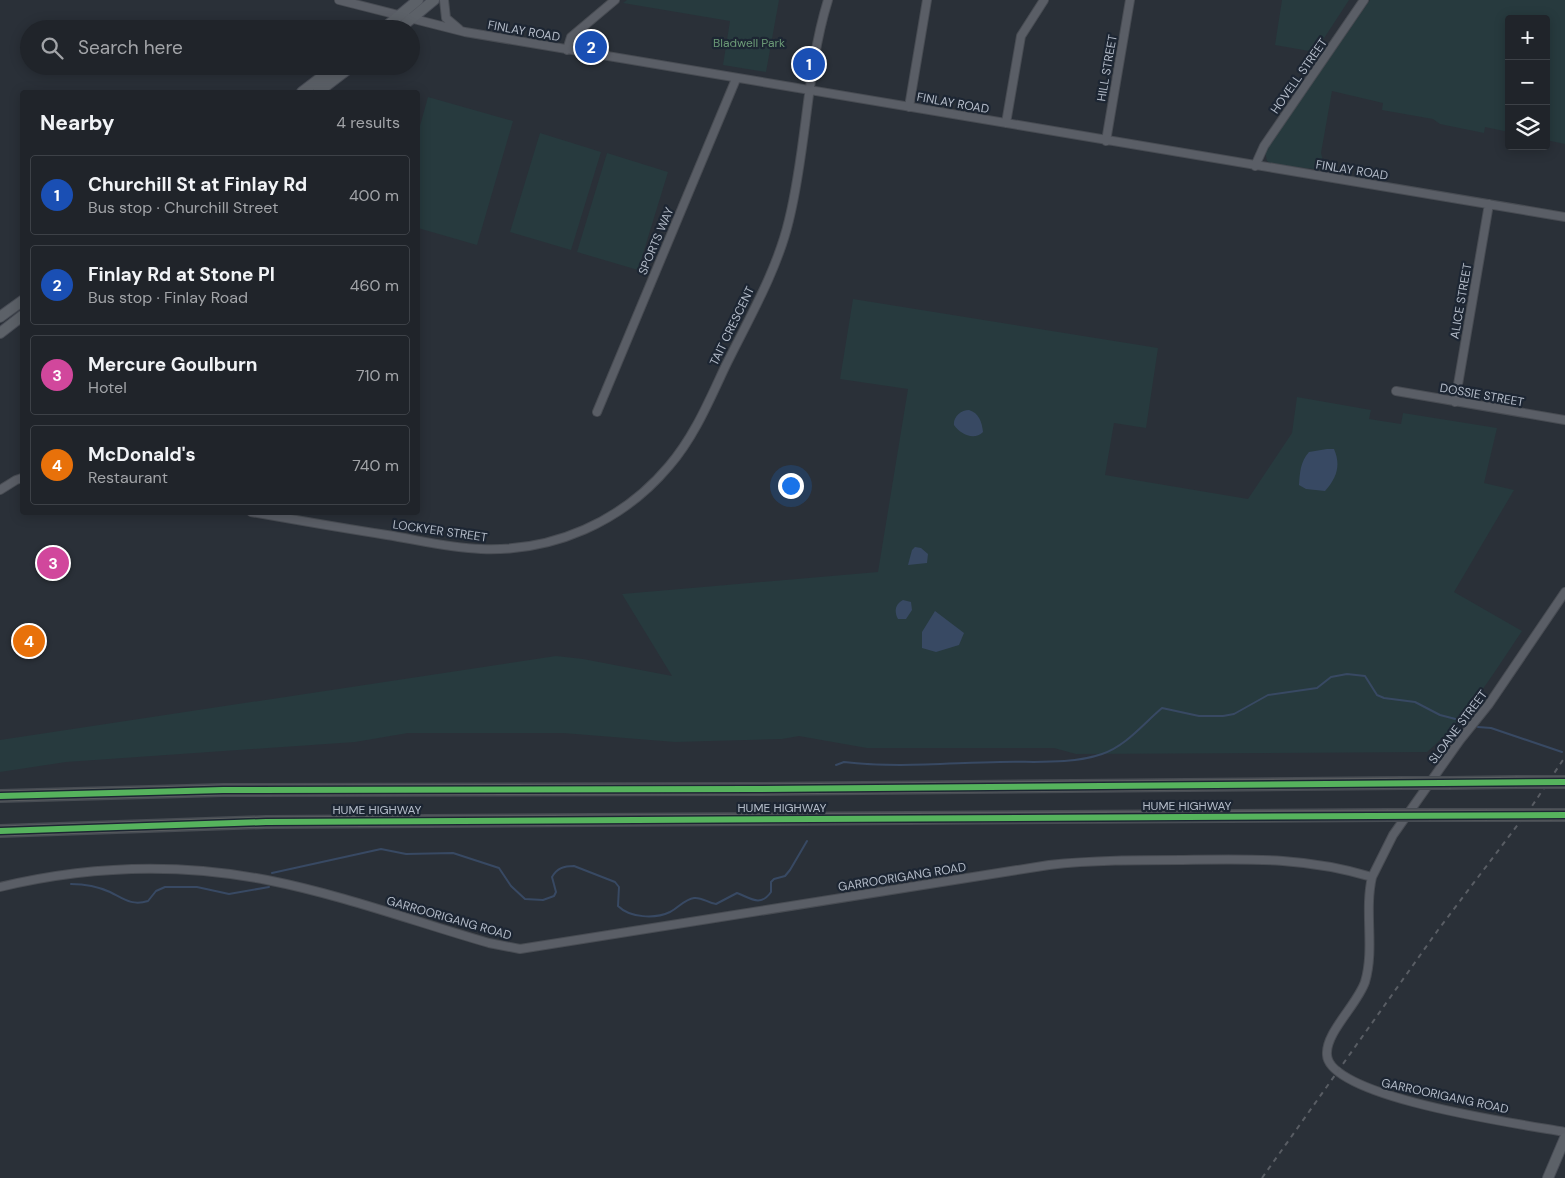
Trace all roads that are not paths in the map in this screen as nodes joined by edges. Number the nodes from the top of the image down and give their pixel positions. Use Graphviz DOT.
graph roads {
  1 [pos="339,0"];
  2 [pos="418,0"];
  3 [pos="434,0"];
  4 [pos="444,0"];
  5 [pos="615,0"];
  6 [pos="828,0"];
  7 [pos="927,0"];
  8 [pos="1044,0"];
  9 [pos="1130,0"];
  10 [pos="1364,0"];
  11 [pos="401,14"];
  12 [pos="412,18"];
  13 [pos="394,20"];
  14 [pos="410,20"];
  15 [pos="420,20"];
  16 [pos="420,20"];
  17 [pos="465,32"];
  18 [pos="567,50"];
  19 [pos="324,75"];
  20 [pos="340,75"];
  21 [pos="736,79"];
  22 [pos="305,90"];
  23 [pos="321,90"];
  24 [pos="810,91"];
  25 [pos="909,107"];
  26 [pos="1006,123"];
  27 [pos="1106,140"];
  28 [pos="1254,166"];
  29 [pos="1488,204"];
  30 [pos="1565,217"];
  31 [pos="20,302"];
  32 [pos="0,317"];
  33 [pos="20,318"];
  34 [pos="0,333"];
  35 [pos="1396,391"];
  36 [pos="1455,402"];
  37 [pos="597,412"];
  38 [pos="1565,420"];
  39 [pos="20,479"];
  40 [pos="0,490"];
  41 [pos="269,515"];
  42 [pos="595,526"];
  43 [pos="1565,592"];
  44 [pos="1565,782"];
  45 [pos="2,796"];
  46 [pos="1565,815"];
  47 [pos="2,831"];
  48 [pos="1372,877"];
  49 [pos="0,887"];
  50 [pos="1565,1132"];
  51 [pos="1565,1138"];
  52 [pos="1548,1178"];
  1 -- 11 [label="street, FINLAY ROAD"];
  2 -- 11 [label="main road"];
  3 -- 12 [label="main road"];
  4 -- 17 [label="street"];
  5 -- 18 [label="street"];
  6 -- 24 [label="street, TAIT CRESCENT"];
  7 -- 25 [label="street"];
  8 -- 26 [label="street"];
  9 -- 27 [label="street, HILL STREET"];
  10 -- 28 [label="street, HOVELL STREET"];
  11 -- 12 [label="street, FINLAY ROAD"];
  11 -- 13 [label="main road"];
  12 -- 14 [label="main road"];
  12 -- 15 [label="street, FINLAY ROAD"];
  16 -- 17 [label="street, FINLAY ROAD"];
  17 -- 18 [label="street, FINLAY ROAD"];
  18 -- 21 [label="street, FINLAY ROAD"];
  19 -- 22 [label="main road"];
  20 -- 23 [label="main road"];
  21 -- 24 [label="street, FINLAY ROAD"];
  21 -- 37 [label="street, SPORTS WAY"];
  24 -- 25 [label="street, FINLAY ROAD"];
  24 -- 42 [label="street, TAIT CRESCENT"];
  25 -- 26 [label="street, FINLAY ROAD"];
  26 -- 27 [label="street, FINLAY ROAD"];
  27 -- 28 [label="street, FINLAY ROAD"];
  28 -- 29 [label="street, FINLAY ROAD"];
  29 -- 30 [label="street, FINLAY ROAD"];
  29 -- 36 [label="street, ALICE STREET"];
  31 -- 32 [label="main road"];
  33 -- 34 [label="main road"];
  35 -- 36 [label="street, DOSSIE STREET"];
  36 -- 38 [label="street, DOSSIE STREET"];
  39 -- 40 [label="street"];
  41 -- 42 [label="street, LOCKYER STREET"];
  43 -- 48 [label="street, SLOANE STREET"];
  44 -- 45 [label="highway, HUME HIGHWAY, bridge"];
  46 -- 47 [label="highway, HUME HIGHWAY, bridge"];
  48 -- 49 [label="street, GARROORIGANG ROAD"];
  48 -- 50 [label="street, GARROORIGANG ROAD"];
  51 -- 52 [label="main road"];
}
